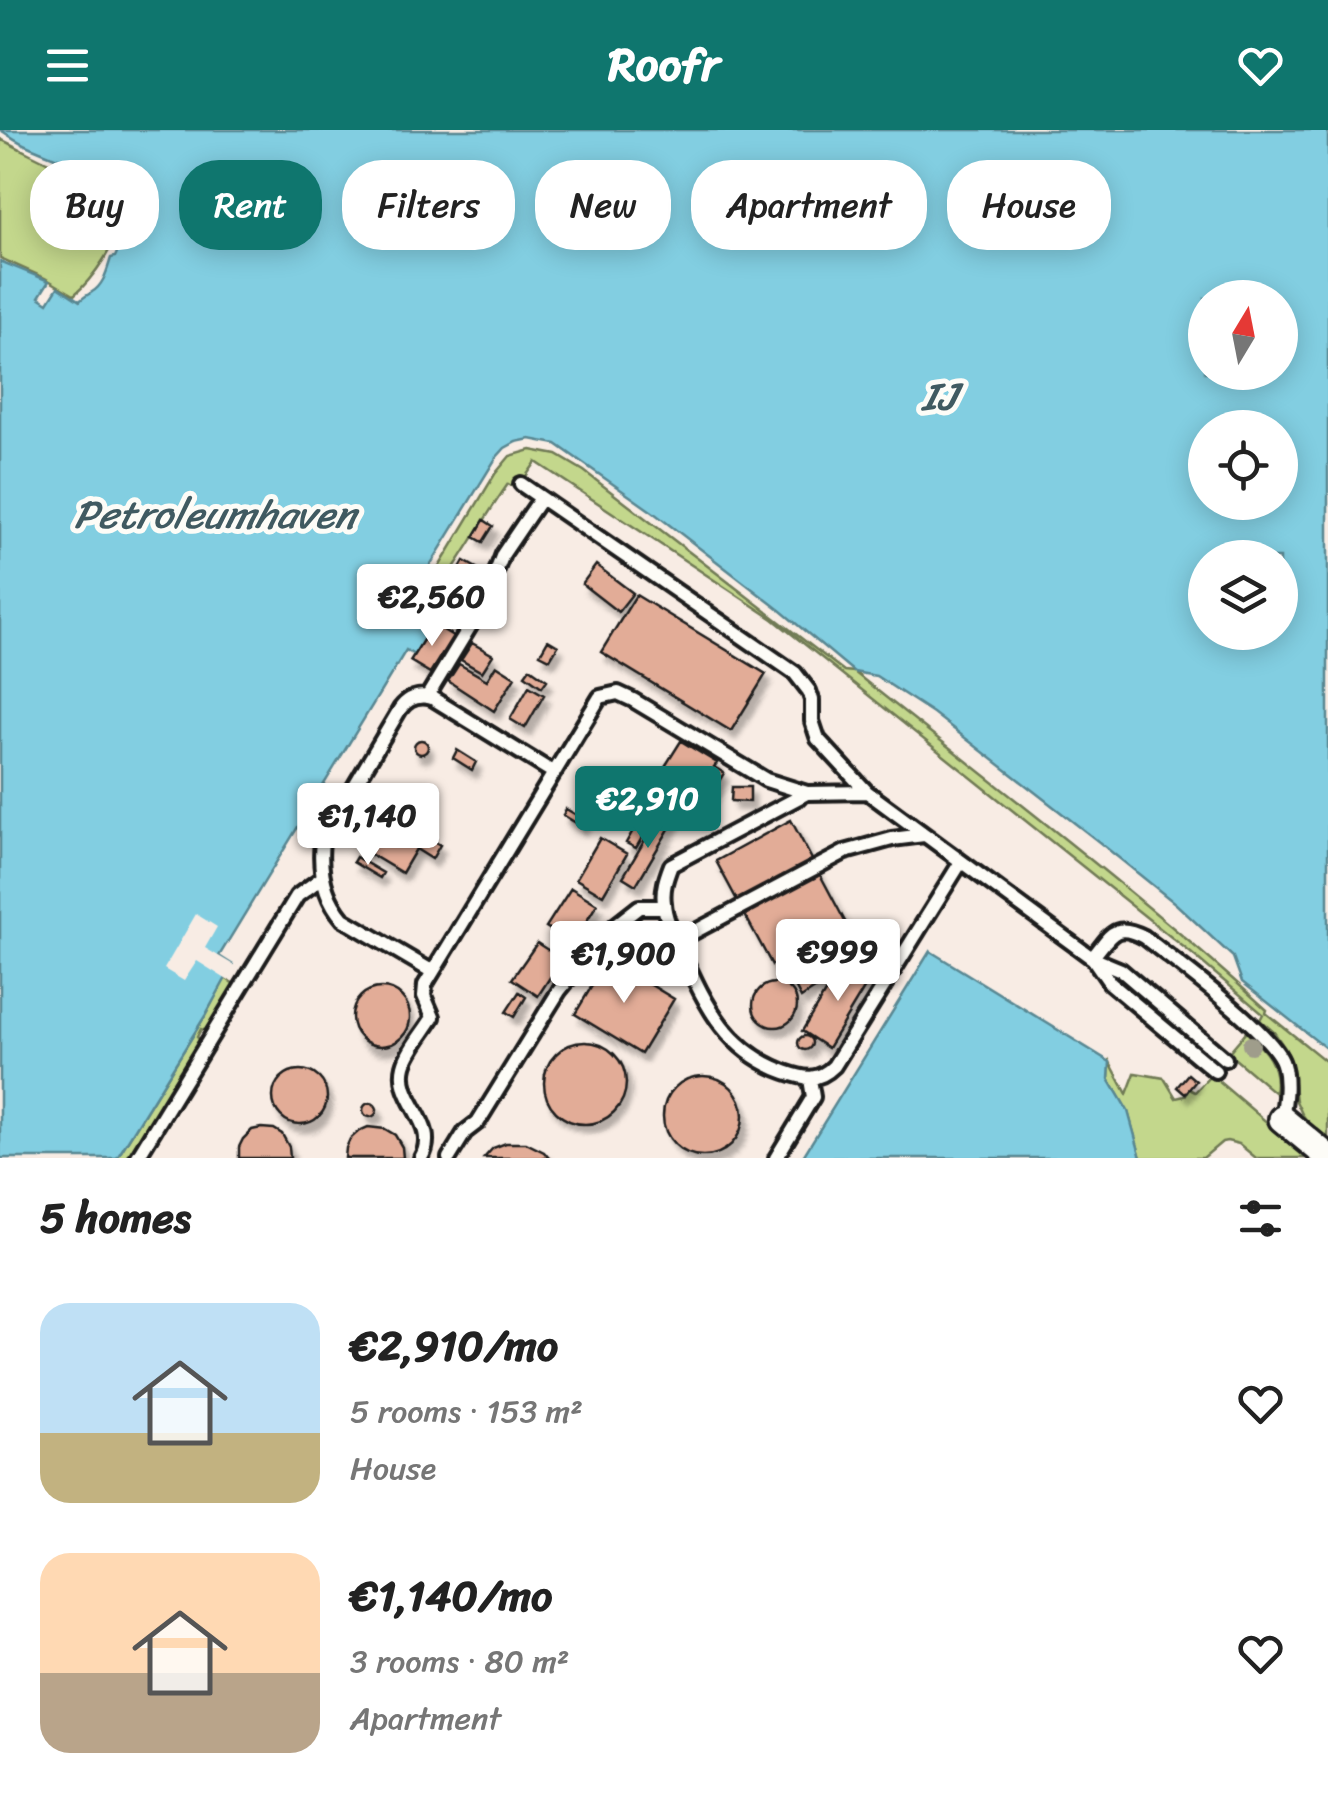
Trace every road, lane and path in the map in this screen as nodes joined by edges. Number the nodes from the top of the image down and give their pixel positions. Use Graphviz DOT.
graph roads {
  1 [pos="521,484"];
  2 [pos="542,498"];
  3 [pos="427,696"];
  4 [pos="554,773"];
  5 [pos="867,792"];
  6 [pos="807,793"];
  7 [pos="924,834"];
  8 [pos="962,862"];
  9 [pos="323,877"];
  10 [pos="664,907"];
  11 [pos="677,942"];
  12 [pos="1092,958"];
  13 [pos="432,972"];
  14 [pos="1226,1059"];
  15 [pos="1214,1071"];
  16 [pos="810,1079"];
  17 [pos="1282,1118"];
  18 [pos="1328,1157"];
  19 [pos="137,1158"];
  20 [pos="420,1158"];
  21 [pos="448,1158"];
  22 [pos="776,1158"];
  1 -- 2 [label="lane"];
  2 -- 3 [label="lane"];
  2 -- 5 [label="lane"];
  3 -- 4 [label="lane"];
  3 -- 9 [label="lane"];
  4 -- 6 [label="lane"];
  4 -- 13 [label="lane"];
  5 -- 6 [label="lane"];
  5 -- 7 [label="lane"];
  6 -- 10 [label="lane"];
  7 -- 8 [label="lane"];
  7 -- 11 [label="lane"];
  8 -- 12 [label="lane"];
  8 -- 16 [label="lane"];
  9 -- 13 [label="lane"];
  9 -- 19 [label="lane"];
  10 -- 11 [label="lane"];
  10 -- 21 [label="lane"];
  11 -- 16 [label="lane"];
  12 -- 14 [label="lane"];
  12 -- 15 [label="lane"];
  12 -- 17 [label="lane"];
  13 -- 20 [label="lane"];
  16 -- 22 [label="lane"];
  17 -- 18 [label="street"];
}
